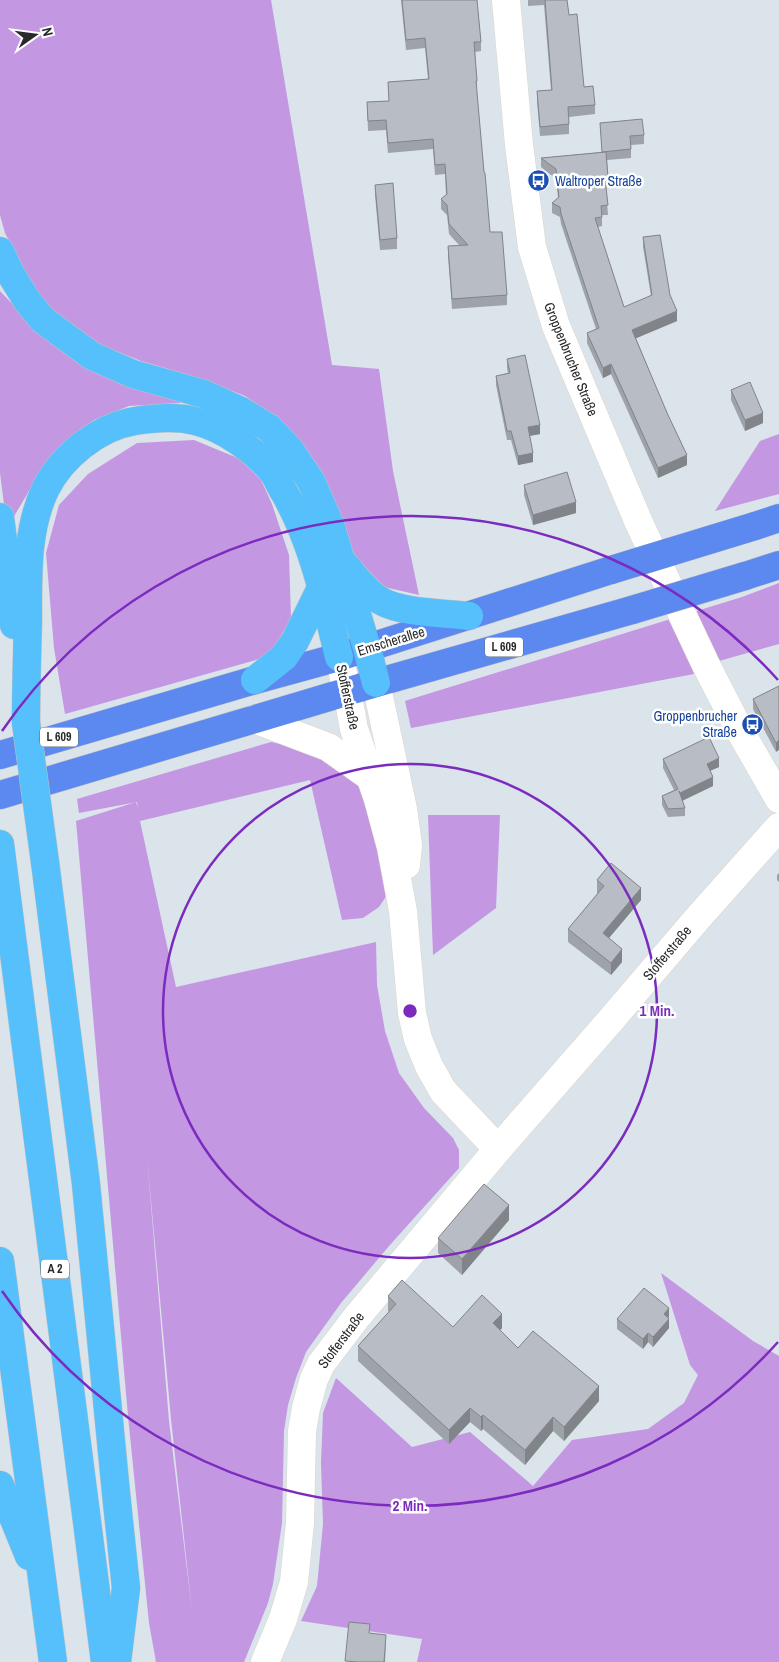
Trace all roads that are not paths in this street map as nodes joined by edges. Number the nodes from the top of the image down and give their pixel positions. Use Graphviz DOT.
graph roads {
  1 [pos="506,0"];
  2 [pos="0,252"];
  3 [pos="0,517"];
  4 [pos="767,522"];
  5 [pos="340,558"];
  6 [pos="779,565"];
  7 [pos="321,588"];
  8 [pos="469,616"];
  9 [pos="367,648"];
  10 [pos="339,657"];
  11 [pos="255,680"];
  12 [pos="24,681"];
  13 [pos="376,683"];
  14 [pos="347,691"];
  15 [pos="254,719"];
  16 [pos="0,755"];
  17 [pos="370,776"];
  18 [pos="0,795"];
  19 [pos="779,799"];
  20 [pos="779,827"];
  21 [pos="0,844"];
  22 [pos="403,912"];
  23 [pos="498,1149"];
  24 [pos="0,1261"];
  25 [pos="0,1485"];
  26 [pos="44,1592"];
  27 [pos="53,1662"];
  28 [pos="105,1662"];
  29 [pos="117,1662"];
  30 [pos="265,1662"];
  1 -- 19 [label="street, Groppenbrucher Straße"];
  2 -- 5 [label="highway"];
  3 -- 12 [label="highway"];
  4 -- 8 [label="main road, Emscherallee / L 609, bridge"];
  5 -- 8 [label="highway"];
  5 -- 9 [label="highway"];
  6 -- 13 [label="main road, L 609, bridge"];
  7 -- 10 [label="highway"];
  7 -- 11 [label="highway"];
  7 -- 12 [label="highway"];
  8 -- 9 [label="main road, Emscherallee / L 609"];
  9 -- 10 [label="main road, Emscherallee / L 609"];
  9 -- 13 [label="highway"];
  10 -- 11 [label="main road, Emscherallee / L 609"];
  10 -- 14 [label="street, Stofferstraße"];
  11 -- 16 [label="main road, Emscherallee / L 609"];
  12 -- 29 [label="highway, bridge"];
  13 -- 14 [label="main road, L 609"];
  13 -- 22 [label="street, Stofferstraße"];
  14 -- 15 [label="main road, L 609"];
  14 -- 17 [label="street, Stofferstraße"];
  15 -- 17 [label="street"];
  15 -- 18 [label="main road, L 609"];
  17 -- 22 [label="street, Stofferstraße"];
  20 -- 23 [label="street, Stofferstraße"];
  21 -- 28 [label="highway, A 2"];
  22 -- 23 [label="street, Stofferstraße"];
  23 -- 30 [label="street, Stofferstraße"];
  24 -- 26 [label="highway"];
  25 -- 26 [label="highway"];
  26 -- 27 [label="highway"];
}
